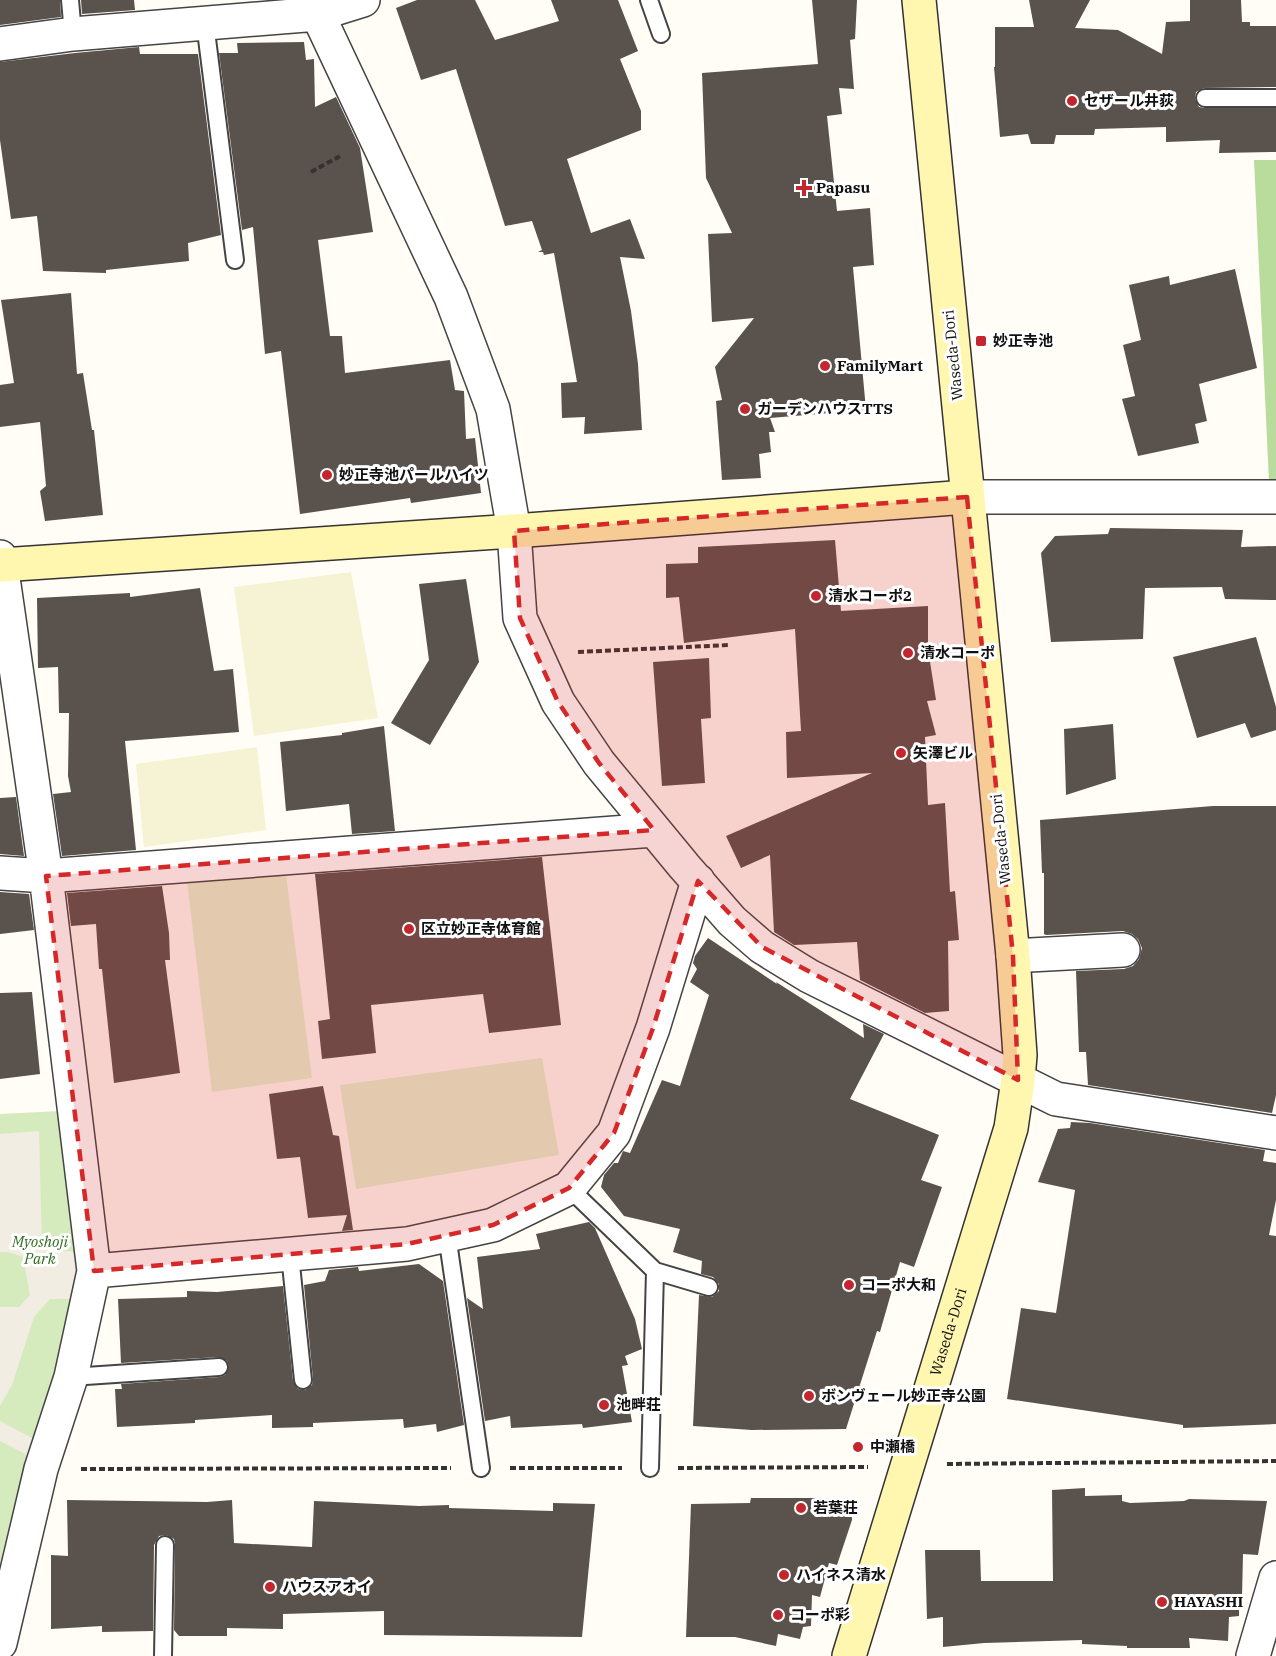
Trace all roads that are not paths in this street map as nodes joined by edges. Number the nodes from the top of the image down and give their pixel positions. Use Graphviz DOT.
graph roads {
  1 [pos="70,0"];
  2 [pos="363,0"];
  3 [pos="649,0"];
  4 [pos="919,0"];
  5 [pos="314,7"];
  6 [pos="205,23"];
  7 [pos="73,34"];
  8 [pos="661,34"];
  9 [pos="0,44"];
  10 [pos="1205,98"];
  11 [pos="1276,98"];
  12 [pos="235,260"];
  13 [pos="967,497"];
  14 [pos="1276,497"];
  15 [pos="514,531"];
  16 [pos="0,562"];
  17 [pos="654,830"];
  18 [pos="0,873"];
  19 [pos="46,876"];
  20 [pos="698,881"];
  21 [pos="1123,950"];
  22 [pos="1013,956"];
  23 [pos="1018,1080"];
  24 [pos="1276,1133"];
  25 [pos="569,1188"];
  26 [pos="447,1235"];
  27 [pos="290,1255"];
  28 [pos="94,1271"];
  29 [pos="655,1271"];
  30 [pos="709,1287"];
  31 [pos="219,1367"];
  32 [pos="71,1377"];
  33 [pos="303,1380"];
  34 [pos="481,1468"];
  35 [pos="650,1468"];
  36 [pos="165,1545"];
  37 [pos="1276,1578"];
  38 [pos="0,1643"];
  39 [pos="163,1656"];
  40 [pos="849,1656"];
  41 [pos="1254,1656"];
  1 -- 7 [label="lane"];
  2 -- 5 [label="street"];
  3 -- 8 [label="lane"];
  4 -- 13 [label="main road, Waseda-Dori"];
  5 -- 6 [label="street"];
  5 -- 15 [label="street"];
  6 -- 7 [label="street"];
  6 -- 12 [label="lane"];
  7 -- 9 [label="street"];
  10 -- 11 [label="lane"];
  13 -- 14 [label="street"];
  13 -- 15 [label="main road"];
  13 -- 22 [label="main road, Waseda-Dori"];
  15 -- 16 [label="main road"];
  15 -- 17 [label="street"];
  16 -- 19 [label="street"];
  17 -- 19 [label="street"];
  17 -- 20 [label="street"];
  18 -- 19 [label="street"];
  19 -- 28 [label="street"];
  20 -- 23 [label="street"];
  20 -- 25 [label="street"];
  21 -- 22 [label="street"];
  22 -- 23 [label="main road, Waseda-Dori"];
  23 -- 24 [label="street"];
  23 -- 40 [label="main road, Waseda-Dori"];
  25 -- 26 [label="street"];
  25 -- 29 [label="lane"];
  26 -- 27 [label="street"];
  26 -- 34 [label="lane"];
  27 -- 28 [label="street"];
  27 -- 33 [label="lane"];
  28 -- 32 [label="street"];
  29 -- 30 [label="lane"];
  29 -- 35 [label="lane"];
  31 -- 32 [label="lane"];
  32 -- 38 [label="street"];
  36 -- 39 [label="lane"];
  37 -- 41 [label="street"];
}
